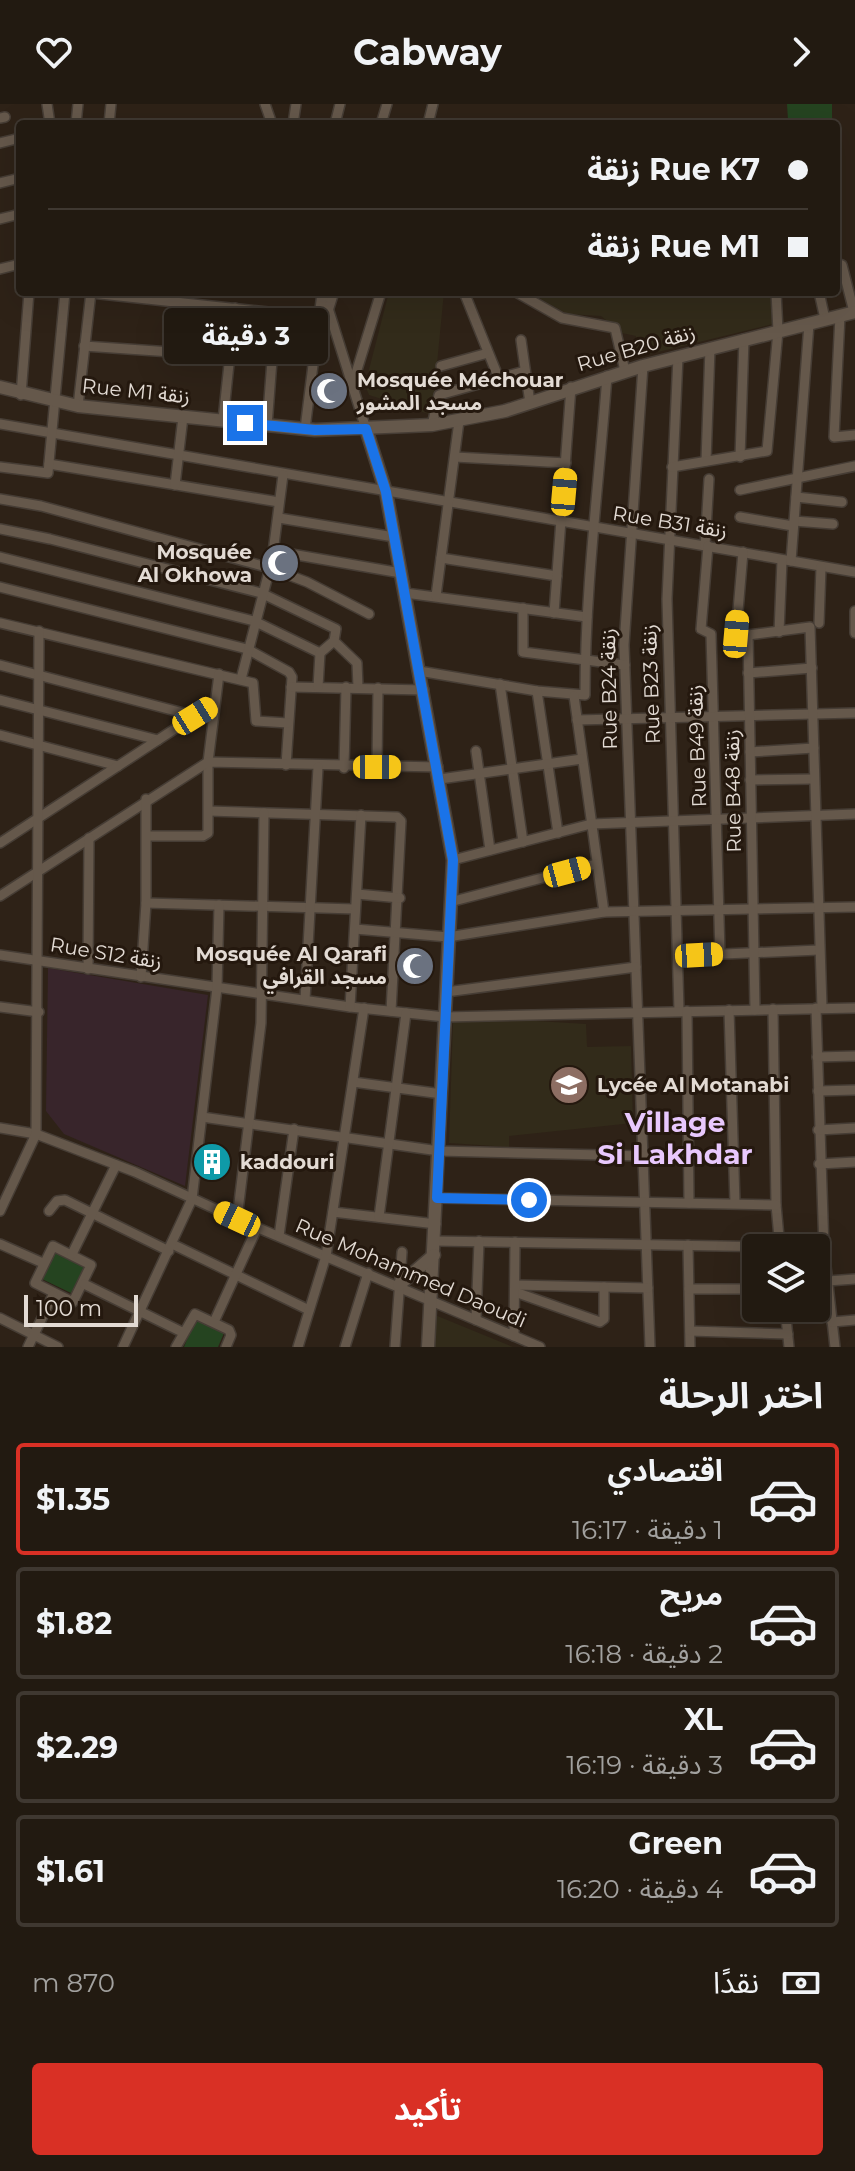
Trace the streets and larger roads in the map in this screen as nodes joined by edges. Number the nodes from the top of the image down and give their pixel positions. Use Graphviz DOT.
graph roads {
  1 [pos="840,264"];
  2 [pos="29,296"];
  3 [pos="65,296"];
  4 [pos="90,296"];
  5 [pos="127,296"];
  6 [pos="322,296"];
  7 [pos="324,296"];
  8 [pos="333,296"];
  9 [pos="380,296"];
  10 [pos="466,296"];
  11 [pos="523,296"];
  12 [pos="776,296"];
  13 [pos="820,296"];
  14 [pos="235,308"];
  15 [pos="328,311"];
  16 [pos="855,312"];
  17 [pos="840,316"];
  18 [pos="825,319"];
  19 [pos="809,324"];
  20 [pos="778,331"];
  21 [pos="744,339"];
  22 [pos="521,340"];
  23 [pos="84,346"];
  24 [pos="710,348"];
  25 [pos="488,353"];
  26 [pos="229,356"];
  27 [pos="678,357"];
  28 [pos="441,366"];
  29 [pos="643,366"];
  30 [pos="525,371"];
  31 [pos="625,371"];
  32 [pos="607,376"];
  33 [pos="499,379"];
  34 [pos="352,386"];
  35 [pos="0,387"];
  36 [pos="571,387"];
  37 [pos="21,395"];
  38 [pos="55,402"];
  39 [pos="530,403"];
  40 [pos="78,406"];
  41 [pos="183,417"];
  42 [pos="223,420"];
  43 [pos="459,421"];
  44 [pos="0,424"];
  45 [pos="432,425"];
  46 [pos="267,426"];
  47 [pos="305,429"];
  48 [pos="366,429"];
  49 [pos="52,434"];
  50 [pos="855,435"];
  51 [pos="180,454"];
  52 [pos="455,457"];
  53 [pos="740,457"];
  54 [pos="706,461"];
  55 [pos="566,463"];
  56 [pos="49,464"];
  57 [pos="855,466"];
  58 [pos="0,467"];
  59 [pos="672,467"];
  60 [pos="283,475"];
  61 [pos="797,477"];
  62 [pos="709,479"];
  63 [pos="175,485"];
  64 [pos="740,490"];
  65 [pos="386,492"];
  66 [pos="796,497"];
  67 [pos="0,499"];
  68 [pos="279,502"];
  69 [pos="842,502"];
  70 [pos="448,504"];
  71 [pos="740,517"];
  72 [pos="279,518"];
  73 [pos="561,522"];
  74 [pos="794,523"];
  75 [pos="833,524"];
  76 [pos="592,528"];
  77 [pos="0,529"];
  78 [pos="634,535"];
  79 [pos="394,537"];
  80 [pos="670,541"];
  81 [pos="707,546"];
  82 [pos="274,551"];
  83 [pos="743,552"];
  84 [pos="0,557"];
  85 [pos="441,558"];
  86 [pos="787,560"];
  87 [pos="821,567"];
  88 [pos="270,568"];
  89 [pos="855,572"];
  90 [pos="401,573"];
  91 [pos="557,576"];
  92 [pos="0,587"];
  93 [pos="261,593"];
  94 [pos="405,593"];
  95 [pos="436,596"];
  96 [pos="523,608"];
  97 [pos="855,611"];
  98 [pos="554,613"];
  99 [pos="369,614"];
  100 [pos="587,617"];
  101 [pos="254,621"];
  102 [pos="0,623"];
  103 [pos="814,625"];
  104 [pos="39,631"];
  105 [pos="779,632"];
  106 [pos="855,633"];
  107 [pos="736,634"];
  108 [pos="334,641"];
  109 [pos="247,649"];
  110 [pos="320,653"];
  111 [pos="584,661"];
  112 [pos="0,665"];
  113 [pos="625,665"];
  114 [pos="812,668"];
  115 [pos="419,671"];
  116 [pos="748,673"];
  117 [pos="38,674"];
  118 [pos="219,674"];
  119 [pos="245,681"];
  120 [pos="500,684"];
  121 [pos="291,687"];
  122 [pos="318,687"];
  123 [pos="346,687"];
  124 [pos="358,687"];
  125 [pos="378,688"];
  126 [pos="424,690"];
  127 [pos="537,691"];
  128 [pos="578,697"];
  129 [pos="0,700"];
  130 [pos="213,704"];
  131 [pos="37,709"];
  132 [pos="813,713"];
  133 [pos="855,713"];
  134 [pos="195,716"];
  135 [pos="715,717"];
  136 [pos="749,717"];
  137 [pos="670,718"];
  138 [pos="577,720"];
  139 [pos="627,720"];
  140 [pos="288,723"];
  141 [pos="0,735"];
  142 [pos="158,740"];
  143 [pos="38,745"];
  144 [pos="814,748"];
  145 [pos="476,751"];
  146 [pos="750,752"];
  147 [pos="582,759"];
  148 [pos="208,762"];
  149 [pos="548,762"];
  150 [pos="286,765"];
  151 [pos="118,766"];
  152 [pos="318,767"];
  153 [pos="377,767"];
  154 [pos="344,768"];
  155 [pos="514,768"];
  156 [pos="439,773"];
  157 [pos="480,773"];
  158 [pos="814,779"];
  159 [pos="750,780"];
  160 [pos="146,799"];
  161 [pos="209,811"];
  162 [pos="264,813"];
  163 [pos="314,814"];
  164 [pos="855,814"];
  165 [pos="361,815"];
  166 [pos="815,816"];
  167 [pos="39,817"];
  168 [pos="674,819"];
  169 [pos="717,819"];
  170 [pos="751,819"];
  171 [pos="631,821"];
  172 [pos="591,824"];
  173 [pos="558,833"];
  174 [pos="148,836"];
  175 [pos="89,838"];
  176 [pos="523,842"];
  177 [pos="0,843"];
  178 [pos="490,850"];
  179 [pos="453,860"];
  180 [pos="596,864"];
  181 [pos="38,871"];
  182 [pos="357,894"];
  183 [pos="0,896"];
  184 [pos="400,898"];
  185 [pos="450,902"];
  186 [pos="146,903"];
  187 [pos="219,905"];
  188 [pos="263,905"];
  189 [pos="817,907"];
  190 [pos="855,907"];
  191 [pos="309,908"];
  192 [pos="355,909"];
  193 [pos="676,910"];
  194 [pos="718,910"];
  195 [pos="754,910"];
  196 [pos="604,912"];
  197 [pos="633,912"];
  198 [pos="355,929"];
  199 [pos="396,933"];
  200 [pos="448,937"];
  201 [pos="819,950"];
  202 [pos="755,953"];
  203 [pos="720,954"];
  204 [pos="0,955"];
  205 [pos="678,956"];
  206 [pos="39,961"];
  207 [pos="636,967"];
  208 [pos="88,969"];
  209 [pos="141,977"];
  210 [pos="217,988"];
  211 [pos="446,992"];
  212 [pos="261,994"];
  213 [pos="305,1000"];
  214 [pos="0,1007"];
  215 [pos="350,1007"];
  216 [pos="364,1008"];
  217 [pos="819,1008"];
  218 [pos="855,1008"];
  219 [pos="773,1009"];
  220 [pos="729,1010"];
  221 [pos="755,1010"];
  222 [pos="391,1011"];
  223 [pos="683,1011"];
  224 [pos="39,1012"];
  225 [pos="638,1012"];
  226 [pos="406,1013"];
  227 [pos="445,1017"];
  228 [pos="855,1056"];
  229 [pos="817,1057"];
  230 [pos="353,1082"];
  231 [pos="395,1087"];
  232 [pos="855,1090"];
  233 [pos="818,1091"];
  234 [pos="442,1094"];
  235 [pos="202,1117"];
  236 [pos="250,1123"];
  237 [pos="0,1128"];
  238 [pos="855,1128"];
  239 [pos="294,1129"];
  240 [pos="818,1130"];
  241 [pos="36,1134"];
  242 [pos="344,1137"];
  243 [pos="387,1143"];
  244 [pos="439,1151"];
  245 [pos="644,1156"];
  246 [pos="855,1162"];
  247 [pos="819,1164"];
  248 [pos="116,1165"];
  249 [pos="437,1198"];
  250 [pos="192,1199"];
  251 [pos="2,1200"];
  252 [pos="645,1202"];
  253 [pos="689,1203"];
  254 [pos="735,1203"];
  255 [pos="776,1205"];
  256 [pos="0,1211"];
  257 [pos="49,1211"];
  258 [pos="333,1212"];
  259 [pos="93,1213"];
  260 [pos="379,1217"];
  261 [pos="237,1219"];
  262 [pos="436,1224"];
  263 [pos="257,1228"];
  264 [pos="779,1234"];
  265 [pos="820,1234"];
  266 [pos="279,1236"];
  267 [pos="435,1241"];
  268 [pos="479,1241"];
  269 [pos="515,1242"];
  270 [pos="0,1244"];
  271 [pos="647,1245"];
  272 [pos="688,1245"];
  273 [pos="742,1246"];
  274 [pos="170,1248"];
  275 [pos="402,1252"];
  276 [pos="72,1254"];
  277 [pos="434,1255"];
  278 [pos="326,1256"];
  279 [pos="43,1263"];
  280 [pos="368,1273"];
  281 [pos="236,1276"];
  282 [pos="855,1279"];
  283 [pos="830,1281"];
  284 [pos="84,1284"];
  285 [pos="399,1285"];
  286 [pos="604,1287"];
  287 [pos="515,1288"];
  288 [pos="648,1288"];
  289 [pos="689,1289"];
  290 [pos="742,1289"];
  291 [pos="53,1295"];
  292 [pos="430,1300"];
  293 [pos="830,1302"];
  294 [pos="309,1310"];
  295 [pos="139,1311"];
  296 [pos="0,1318"];
  297 [pos="476,1320"];
  298 [pos="855,1320"];
  299 [pos="214,1322"];
  300 [pos="787,1322"];
  301 [pos="832,1322"];
  302 [pos="690,1331"];
  303 [pos="182,1332"];
  304 [pos="751,1334"];
  305 [pos="788,1334"];
  306 [pos="33,1335"];
  307 [pos="514,1336"];
  308 [pos="28,1347"];
  309 [pos="58,1347"];
  310 [pos="123,1347"];
  311 [pos="176,1347"];
  312 [pos="226,1347"];
  313 [pos="298,1347"];
  314 [pos="345,1347"];
  315 [pos="395,1347"];
  316 [pos="428,1347"];
  317 [pos="540,1347"];
  318 [pos="650,1347"];
  319 [pos="690,1347"];
  320 [pos="753,1347"];
  321 [pos="789,1347"];
  322 [pos="835,1347"];
  1 -- 16 [label="street"];
  2 -- 37 [label="street"];
  3 -- 38 [label="street"];
  4 -- 23 [label="street"];
  5 -- 14 [label="street"];
  6 -- 47 [label="street"];
  7 -- 15 [label="street"];
  8 -- 15 [label="street"];
  9 -- 34 [label="street"];
  10 -- 25 [label="street"];
  11 -- 31 [label="street"];
  12 -- 20 [label="street"];
  13 -- 18 [label="street"];
  14 -- 26 [label="street"];
  14 -- 46 [label="street"];
  15 -- 34 [label="street"];
  16 -- 17 [label="street, Rue B20 زنقة"];
  17 -- 18 [label="street, Rue B20 زنقة"];
  17 -- 50 [label="street"];
  18 -- 19 [label="street, Rue B20 زنقة"];
  19 -- 20 [label="street, Rue B20 زنقة"];
  19 -- 61 [label="street"];
  20 -- 21 [label="street, Rue B20 زنقة"];
  20 -- 53 [label="street"];
  21 -- 24 [label="street, Rue B20 زنقة"];
  21 -- 53 [label="street"];
  22 -- 30 [label="street"];
  23 -- 26 [label="street"];
  23 -- 40 [label="street"];
  24 -- 27 [label="street, Rue B20 زنقة"];
  24 -- 54 [label="street"];
  25 -- 28 [label="street"];
  25 -- 33 [label="street"];
  26 -- 42 [label="street"];
  27 -- 29 [label="street, Rue B20 زنقة"];
  27 -- 59 [label="street, Rue B23 زنقة"];
  29 -- 31 [label="street, Rue B20 زنقة"];
  29 -- 78 [label="street, Rue B24 زنقة"];
  30 -- 33 [label="street"];
  30 -- 39 [label="street"];
  31 -- 32 [label="street, Rue B20 زنقة"];
  32 -- 36 [label="street, Rue B20 زنقة"];
  32 -- 76 [label="street"];
  33 -- 45 [label="street"];
  34 -- 48 [label="street"];
  35 -- 37 [label="street, Rue M1 زنقة"];
  36 -- 39 [label="street, Rue B20 زنقة"];
  36 -- 55 [label="street"];
  37 -- 38 [label="street, Rue M1 زنقة"];
  38 -- 40 [label="street, Rue M1 زنقة"];
  38 -- 49 [label="street"];
  39 -- 43 [label="street, Rue B20 زنقة"];
  40 -- 41 [label="street, Rue M1 زنقة"];
  41 -- 42 [label="street, Rue M1 زنقة"];
  41 -- 51 [label="street"];
  42 -- 46 [label="street, Rue M1 زنقة"];
  43 -- 45 [label="street, Rue B20 زنقة"];
  43 -- 52 [label="street"];
  44 -- 49 [label="street, Rue B31 زنقة"];
  45 -- 48 [label="street, Rue B20 زنقة"];
  46 -- 47 [label="street, Rue M1 زنقة"];
  47 -- 48 [label="street, Rue M1 زنقة"];
  48 -- 65 [label="street"];
  49 -- 51 [label="street, Rue B31 زنقة"];
  49 -- 56 [label="street"];
  51 -- 60 [label="street, Rue B31 زنقة"];
  51 -- 63 [label="street"];
  52 -- 55 [label="street"];
  52 -- 70 [label="street"];
  53 -- 54 [label="street"];
  54 -- 59 [label="street"];
  55 -- 73 [label="street"];
  56 -- 58 [label="street"];
  56 -- 63 [label="street"];
  57 -- 61 [label="street"];
  59 -- 80 [label="street, Rue B23 زنقة"];
  60 -- 65 [label="street, Rue B31 زنقة"];
  60 -- 68 [label="street"];
  61 -- 64 [label="street"];
  61 -- 66 [label="street"];
  62 -- 81 [label="street"];
  63 -- 68 [label="street"];
  65 -- 70 [label="street, Rue B31 زنقة"];
  65 -- 79 [label="street"];
  66 -- 69 [label="street"];
  66 -- 74 [label="street"];
  67 -- 88 [label="street"];
  68 -- 72 [label="street"];
  70 -- 73 [label="street, Rue B31 زنقة"];
  70 -- 85 [label="street"];
  71 -- 74 [label="street"];
  72 -- 79 [label="street"];
  72 -- 82 [label="street"];
  73 -- 76 [label="street, Rue B31 زنقة"];
  73 -- 91 [label="street"];
  74 -- 75 [label="street"];
  74 -- 86 [label="street"];
  76 -- 78 [label="street, Rue B31 زنقة"];
  76 -- 100 [label="street"];
  77 -- 93 [label="street"];
  78 -- 80 [label="street, Rue B31 زنقة"];
  78 -- 113 [label="street, Rue B24 زنقة"];
  79 -- 90 [label="street"];
  80 -- 81 [label="street, Rue B31 زنقة"];
  80 -- 137 [label="street, Rue B23 زنقة"];
  81 -- 83 [label="street, Rue B31 زنقة"];
  81 -- 135 [label="street, Rue B49 زنقة"];
  82 -- 88 [label="street"];
  82 -- 90 [label="street"];
  83 -- 86 [label="street, Rue B31 زنقة"];
  83 -- 107 [label="street"];
  84 -- 101 [label="street"];
  85 -- 91 [label="street"];
  85 -- 95 [label="street"];
  86 -- 87 [label="street, Rue B31 زنقة"];
  86 -- 105 [label="street"];
  87 -- 89 [label="street, Rue B31 زنقة"];
  87 -- 103 [label="street"];
  88 -- 93 [label="street"];
  88 -- 99 [label="street"];
  90 -- 94 [label="street"];
  91 -- 98 [label="street"];
  92 -- 109 [label="street"];
  93 -- 101 [label="street"];
  93 -- 108 [label="street"];
  94 -- 95 [label="street"];
  94 -- 115 [label="street"];
  95 -- 96 [label="street"];
  96 -- 98 [label="street"];
  96 -- 111 [label="street"];
  97 -- 106 [label="street"];
  98 -- 100 [label="street"];
  100 -- 111 [label="street"];
  101 -- 109 [label="street"];
  101 -- 110 [label="street"];
  102 -- 104 [label="street"];
  103 -- 105 [label="street, Rue B48 زنقة"];
  103 -- 114 [label="street"];
  104 -- 117 [label="street"];
  104 -- 118 [label="street"];
  105 -- 116 [label="street, Rue B48 زنقة"];
  108 -- 110 [label="street"];
  108 -- 124 [label="street"];
  109 -- 119 [label="street"];
  109 -- 121 [label="street"];
  110 -- 122 [label="street"];
  111 -- 113 [label="street"];
  111 -- 128 [label="street"];
  112 -- 117 [label="street"];
  113 -- 139 [label="street, Rue B24 زنقة"];
  114 -- 116 [label="street"];
  114 -- 132 [label="street"];
  115 -- 120 [label="street"];
  115 -- 126 [label="street"];
  116 -- 136 [label="street, Rue B48 زنقة"];
  117 -- 131 [label="street"];
  117 -- 134 [label="street"];
  118 -- 119 [label="street"];
  118 -- 130 [label="street"];
  119 -- 140 [label="street"];
  120 -- 127 [label="street"];
  120 -- 155 [label="street"];
  121 -- 122 [label="street"];
  121 -- 140 [label="street"];
  122 -- 123 [label="street"];
  123 -- 124 [label="street"];
  123 -- 154 [label="street"];
  124 -- 125 [label="street"];
  125 -- 126 [label="street"];
  125 -- 153 [label="street"];
  126 -- 156 [label="street"];
  127 -- 128 [label="street"];
  127 -- 149 [label="street"];
  128 -- 138 [label="street"];
  129 -- 131 [label="street"];
  130 -- 134 [label="street"];
  130 -- 148 [label="street"];
  131 -- 142 [label="street"];
  131 -- 143 [label="street"];
  132 -- 133 [label="street"];
  132 -- 136 [label="street"];
  132 -- 144 [label="street"];
  134 -- 142 [label="street"];
  135 -- 136 [label="street"];
  135 -- 137 [label="street"];
  135 -- 169 [label="street, Rue B49 زنقة"];
  136 -- 146 [label="street, Rue B48 زنقة"];
  137 -- 139 [label="street"];
  137 -- 168 [label="street, Rue B23 زنقة"];
  138 -- 139 [label="street"];
  138 -- 147 [label="street"];
  139 -- 171 [label="street, Rue B24 زنقة"];
  140 -- 150 [label="street"];
  141 -- 143 [label="street"];
  142 -- 151 [label="street"];
  143 -- 151 [label="street"];
  143 -- 167 [label="street"];
  144 -- 146 [label="street"];
  144 -- 158 [label="street"];
  145 -- 157 [label="street"];
  146 -- 159 [label="street, Rue B48 زنقة"];
  147 -- 149 [label="street"];
  147 -- 172 [label="street"];
  148 -- 150 [label="street"];
  148 -- 160 [label="street"];
  148 -- 161 [label="street"];
  149 -- 155 [label="street"];
  149 -- 173 [label="street"];
  150 -- 152 [label="street"];
  151 -- 167 [label="street"];
  152 -- 154 [label="street"];
  152 -- 163 [label="street"];
  153 -- 154 [label="street"];
  153 -- 156 [label="street"];
  155 -- 157 [label="street"];
  155 -- 176 [label="street"];
  156 -- 157 [label="street"];
  156 -- 179 [label="street"];
  157 -- 178 [label="street"];
  158 -- 159 [label="street"];
  158 -- 166 [label="street"];
  159 -- 170 [label="street, Rue B48 زنقة"];
  160 -- 174 [label="street"];
  160 -- 175 [label="street"];
  161 -- 162 [label="street"];
  161 -- 174 [label="street"];
  162 -- 163 [label="street"];
  162 -- 188 [label="street"];
  163 -- 165 [label="street"];
  163 -- 191 [label="street"];
  164 -- 166 [label="street"];
  165 -- 182 [label="street"];
  165 -- 184 [label="street"];
  166 -- 170 [label="street"];
  166 -- 189 [label="street"];
  167 -- 177 [label="street"];
  167 -- 181 [label="street"];
  168 -- 169 [label="street"];
  168 -- 171 [label="street"];
  168 -- 193 [label="street, Rue B23 زنقة"];
  169 -- 170 [label="street"];
  169 -- 194 [label="street, Rue B49 زنقة"];
  170 -- 195 [label="street, Rue B48 زنقة"];
  171 -- 172 [label="street"];
  171 -- 197 [label="street, Rue B24 زنقة"];
  172 -- 173 [label="street"];
  172 -- 180 [label="street"];
  173 -- 176 [label="street"];
  174 -- 186 [label="street"];
  175 -- 181 [label="street"];
  175 -- 208 [label="street"];
  176 -- 178 [label="street"];
  178 -- 179 [label="street"];
  179 -- 185 [label="street"];
  180 -- 185 [label="street"];
  180 -- 196 [label="street"];
  181 -- 183 [label="street"];
  181 -- 206 [label="street"];
  182 -- 184 [label="street"];
  182 -- 192 [label="street"];
  184 -- 199 [label="street"];
  185 -- 200 [label="street"];
  186 -- 187 [label="street"];
  186 -- 209 [label="street"];
  187 -- 188 [label="street"];
  187 -- 210 [label="street"];
  188 -- 191 [label="street"];
  188 -- 212 [label="street"];
  189 -- 190 [label="street"];
  189 -- 195 [label="street"];
  189 -- 201 [label="street"];
  191 -- 192 [label="street"];
  191 -- 213 [label="street"];
  192 -- 198 [label="street"];
  193 -- 194 [label="street"];
  193 -- 197 [label="street"];
  193 -- 205 [label="street, Rue B23 زنقة"];
  194 -- 195 [label="street"];
  194 -- 203 [label="street, Rue B49 زنقة"];
  195 -- 202 [label="street, Rue B48 زنقة"];
  196 -- 197 [label="street"];
  196 -- 200 [label="street"];
  197 -- 207 [label="street, Rue B24 زنقة"];
  198 -- 199 [label="street"];
  198 -- 215 [label="street"];
  199 -- 200 [label="street"];
  199 -- 222 [label="street"];
  200 -- 211 [label="street"];
  201 -- 202 [label="street"];
  201 -- 217 [label="street"];
  202 -- 203 [label="street"];
  202 -- 221 [label="street, Rue B48 زنقة"];
  203 -- 205 [label="street"];
  204 -- 206 [label="street, Rue S12 زنقة"];
  205 -- 223 [label="street, Rue B23 زنقة"];
  206 -- 208 [label="street, Rue S12 زنقة"];
  206 -- 224 [label="street"];
  207 -- 211 [label="street"];
  207 -- 225 [label="street, Rue B24 زنقة"];
  208 -- 209 [label="street, Rue S12 زنقة"];
  209 -- 210 [label="street, Rue S12 زنقة"];
  210 -- 212 [label="street, Rue S12 زنقة"];
  210 -- 235 [label="street"];
  211 -- 227 [label="street"];
  212 -- 213 [label="street, Rue S12 زنقة"];
  212 -- 236 [label="street"];
  213 -- 215 [label="street, Rue S12 زنقة"];
  214 -- 224 [label="street"];
  215 -- 216 [label="street, Rue S12 زنقة"];
  216 -- 222 [label="street, Rue S12 زنقة"];
  216 -- 230 [label="street"];
  217 -- 218 [label="street, Rue S12 زنقة"];
  217 -- 219 [label="street, Rue S12 زنقة"];
  217 -- 229 [label="street"];
  219 -- 221 [label="street, Rue S12 زنقة"];
  219 -- 255 [label="street"];
  220 -- 221 [label="street, Rue S12 زنقة"];
  220 -- 223 [label="street, Rue S12 زنقة"];
  220 -- 254 [label="street"];
  222 -- 226 [label="street, Rue S12 زنقة"];
  223 -- 225 [label="street, Rue S12 زنقة"];
  223 -- 253 [label="street, Rue B23 زنقة"];
  224 -- 241 [label="street"];
  225 -- 227 [label="street, Rue S12 زنقة"];
  225 -- 245 [label="street, Rue B24 زنقة"];
  226 -- 227 [label="street, Rue S12 زنقة"];
  226 -- 231 [label="street"];
  227 -- 234 [label="street"];
  228 -- 229 [label="street"];
  229 -- 233 [label="street"];
  230 -- 231 [label="street"];
  230 -- 242 [label="street"];
  231 -- 234 [label="street"];
  231 -- 243 [label="street"];
  232 -- 233 [label="street"];
  233 -- 240 [label="street"];
  234 -- 244 [label="street"];
  235 -- 236 [label="street"];
  235 -- 250 [label="street"];
  236 -- 239 [label="street"];
  236 -- 261 [label="street"];
  237 -- 241 [label="street, Rue Mohammed Daoudi"];
  238 -- 240 [label="street"];
  239 -- 242 [label="street"];
  239 -- 266 [label="street"];
  240 -- 247 [label="street"];
  241 -- 248 [label="street, Rue Mohammed Daoudi"];
  241 -- 251 [label="street"];
  242 -- 243 [label="street"];
  242 -- 258 [label="street"];
  243 -- 244 [label="street"];
  243 -- 260 [label="street"];
  244 -- 245 [label="street"];
  244 -- 249 [label="street"];
  245 -- 252 [label="street, Rue B24 زنقة"];
  246 -- 247 [label="street"];
  247 -- 265 [label="street"];
  248 -- 250 [label="street, Rue Mohammed Daoudi"];
  248 -- 259 [label="street"];
  249 -- 252 [label="street"];
  249 -- 262 [label="street"];
  250 -- 261 [label="street, Rue Mohammed Daoudi"];
  250 -- 274 [label="street"];
  251 -- 256 [label="street"];
  252 -- 253 [label="street"];
  252 -- 271 [label="street, Rue B24 زنقة"];
  253 -- 254 [label="street"];
  254 -- 255 [label="street"];
  255 -- 264 [label="street"];
  257 -- 259 [label="street"];
  258 -- 260 [label="street"];
  258 -- 278 [label="street"];
  259 -- 274 [label="street"];
  259 -- 276 [label="street"];
  260 -- 262 [label="street"];
  261 -- 263 [label="street, Rue Mohammed Daoudi"];
  262 -- 267 [label="street"];
  263 -- 266 [label="street, Rue Mohammed Daoudi"];
  263 -- 281 [label="street"];
  266 -- 278 [label="street, Rue Mohammed Daoudi"];
  267 -- 268 [label="street"];
  267 -- 277 [label="street"];
  268 -- 269 [label="street"];
  268 -- 297 [label="street"];
  269 -- 271 [label="street"];
  269 -- 287 [label="street"];
  270 -- 279 [label="street"];
  271 -- 272 [label="street"];
  271 -- 288 [label="street, Rue B24 زنقة"];
  272 -- 273 [label="street"];
  272 -- 289 [label="street"];
  274 -- 281 [label="street"];
  274 -- 295 [label="street"];
  275 -- 285 [label="street"];
  276 -- 279 [label="street"];
  276 -- 284 [label="street"];
  277 -- 285 [label="street"];
  277 -- 292 [label="street"];
  278 -- 280 [label="street, Rue Mohammed Daoudi"];
  278 -- 294 [label="street"];
  279 -- 291 [label="street"];
  280 -- 285 [label="street, Rue Mohammed Daoudi"];
  280 -- 314 [label="street"];
  281 -- 294 [label="street"];
  281 -- 299 [label="street"];
  282 -- 283 [label="street"];
  284 -- 291 [label="street"];
  284 -- 295 [label="street"];
  285 -- 292 [label="street, Rue Mohammed Daoudi"];
  285 -- 315 [label="street"];
  286 -- 287 [label="street"];
  286 -- 287 [label="street"];
  286 -- 288 [label="street"];
  287 -- 307 [label="street"];
  288 -- 318 [label="street, Rue B24 زنقة"];
  289 -- 290 [label="street"];
  289 -- 302 [label="street"];
  291 -- 306 [label="street"];
  292 -- 297 [label="street, Rue Mohammed Daoudi"];
  292 -- 316 [label="street"];
  293 -- 301 [label="street"];
  294 -- 313 [label="street"];
  295 -- 303 [label="street"];
  295 -- 310 [label="street"];
  296 -- 306 [label="street"];
  297 -- 307 [label="street, Rue Mohammed Daoudi"];
  298 -- 301 [label="street"];
  299 -- 303 [label="street"];
  299 -- 312 [label="street"];
  300 -- 305 [label="street"];
  301 -- 322 [label="street"];
  302 -- 304 [label="street"];
  302 -- 319 [label="street"];
  303 -- 311 [label="street"];
  304 -- 305 [label="street"];
  304 -- 320 [label="street"];
  305 -- 321 [label="street"];
  306 -- 308 [label="street"];
  306 -- 309 [label="street"];
  307 -- 317 [label="street, Rue Mohammed Daoudi"];
}
